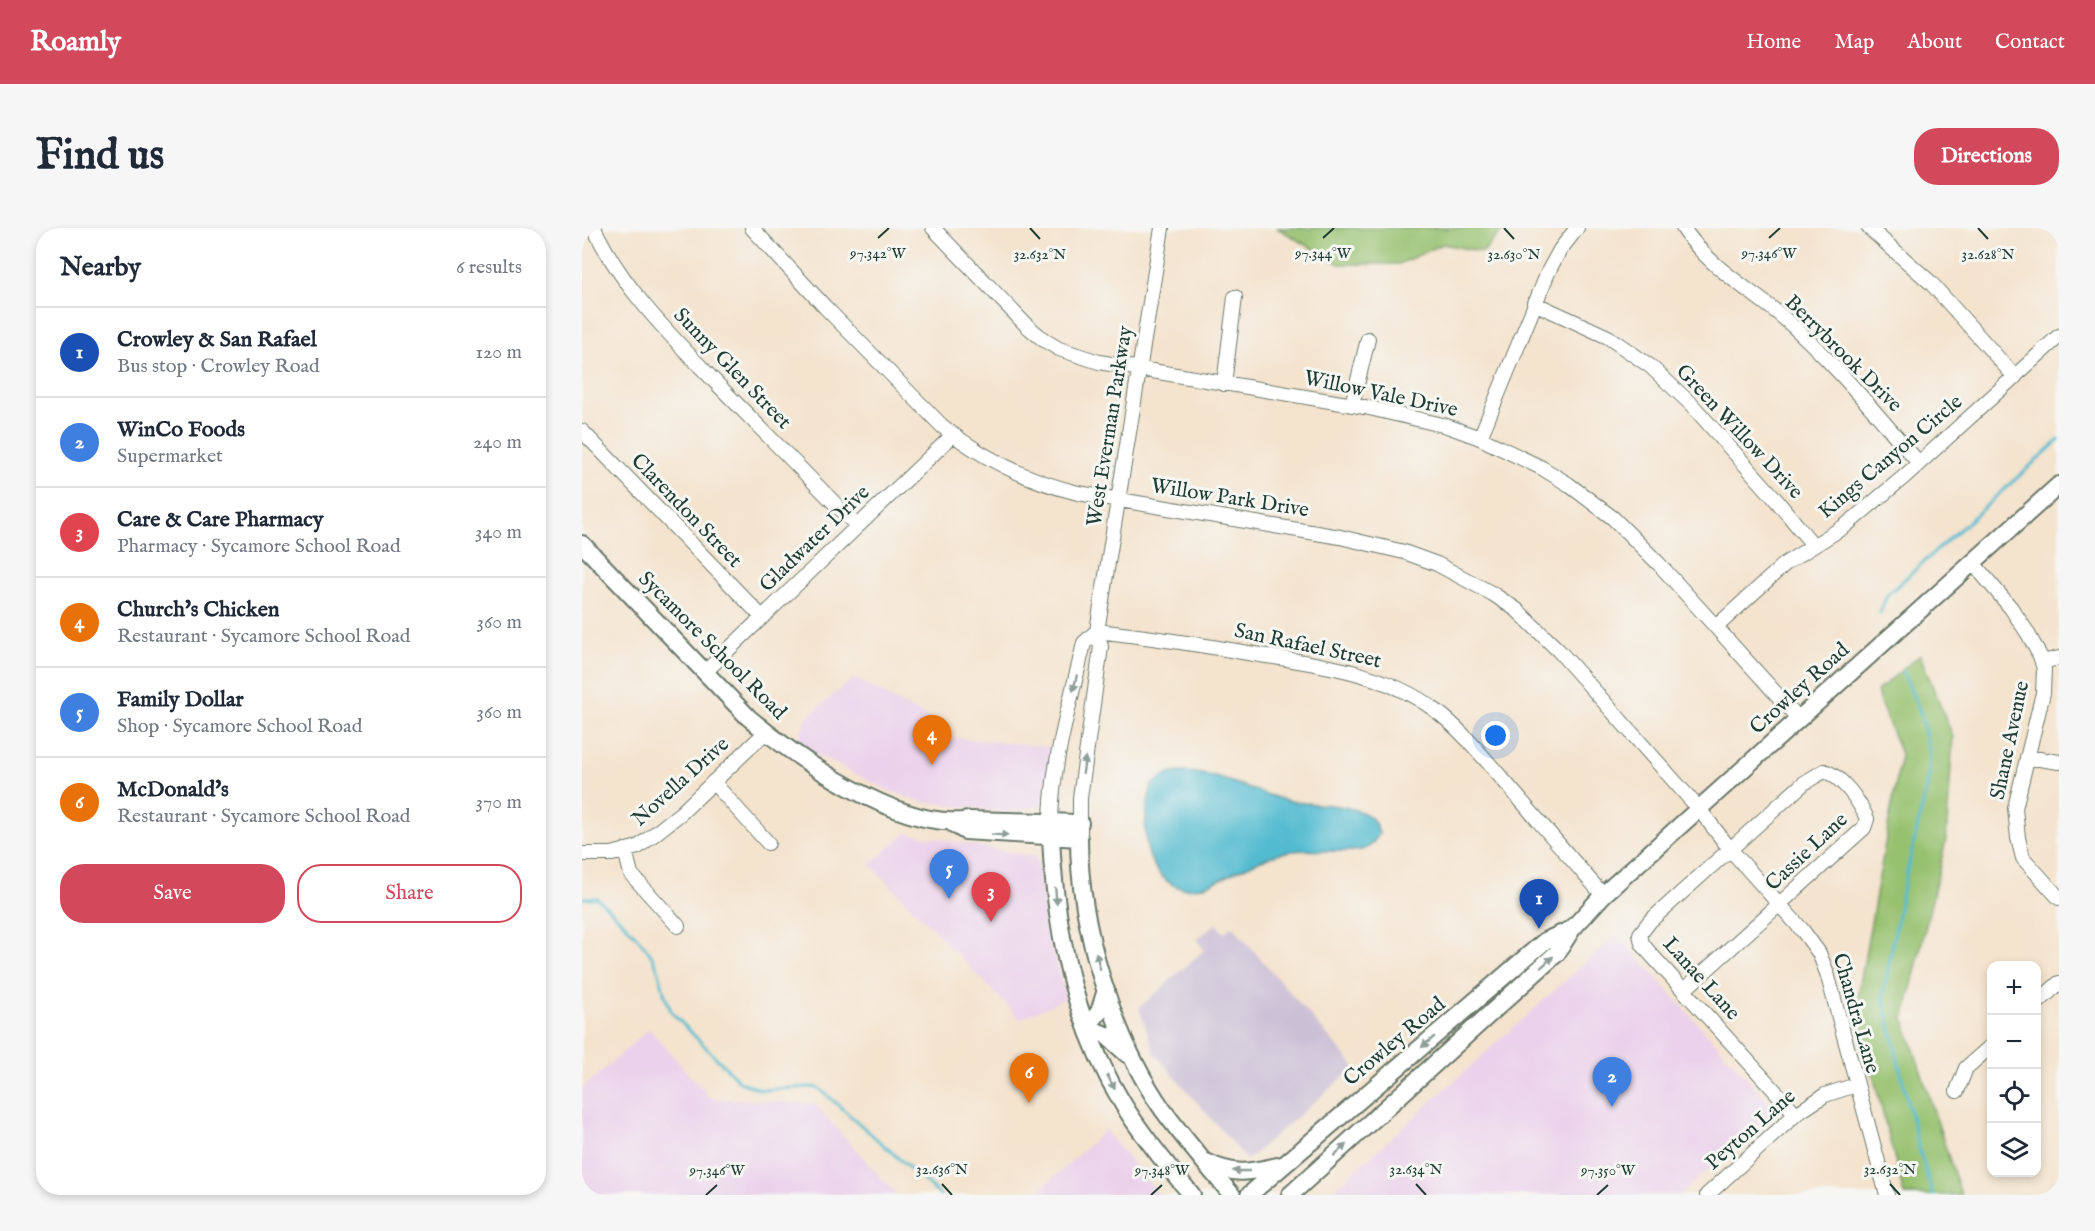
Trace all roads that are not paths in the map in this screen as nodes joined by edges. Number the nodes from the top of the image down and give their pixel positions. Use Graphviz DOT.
graph roads {
  1 [pos="594,228"];
  2 [pos="753,228"];
  3 [pos="933,228"];
  4 [pos="1162,228"];
  5 [pos="1577,228"];
  6 [pos="1683,228"];
  7 [pos="1869,228"];
  8 [pos="1234,297"];
  9 [pos="1534,303"];
  10 [pos="2059,336"];
  11 [pos="1368,339"];
  12 [pos="1139,369"];
  13 [pos="2015,377"];
  14 [pos="1224,384"];
  15 [pos="1352,405"];
  16 [pos="582,431"];
  17 [pos="953,435"];
  18 [pos="1480,438"];
  19 [pos="1919,463"];
  20 [pos="2059,485"];
  21 [pos="1118,500"];
  22 [pos="857,526"];
  23 [pos="582,544"];
  24 [pos="1813,545"];
  25 [pos="1973,562"];
  26 [pos="762,617"];
  27 [pos="1716,627"];
  28 [pos="1096,631"];
  29 [pos="2059,658"];
  30 [pos="2042,663"];
  31 [pos="705,672"];
  32 [pos="1798,719"];
  33 [pos="766,732"];
  34 [pos="2026,757"];
  35 [pos="2059,762"];
  36 [pos="713,782"];
  37 [pos="1699,809"];
  38 [pos="1051,830"];
  39 [pos="1080,831"];
  40 [pos="768,843"];
  41 [pos="1730,849"];
  42 [pos="625,850"];
  43 [pos="582,854"];
  44 [pos="1603,895"];
  45 [pos="2059,898"];
  46 [pos="1780,904"];
  47 [pos="678,926"];
  48 [pos="1572,929"];
  49 [pos="1521,962"];
  50 [pos="2059,983"];
  51 [pos="1106,989"];
  52 [pos="1684,990"];
  53 [pos="2041,1000"];
  54 [pos="1087,1027"];
  55 [pos="1987,1049"];
  56 [pos="1449,1050"];
  57 [pos="1137,1065"];
  58 [pos="1856,1085"];
  59 [pos="1957,1090"];
  60 [pos="1796,1114"];
  61 [pos="1202,1160"];
  62 [pos="1283,1165"];
  63 [pos="1177,1177"];
  64 [pos="1294,1193"];
  65 [pos="1180,1195"];
  66 [pos="1192,1195"];
  67 [pos="1232,1195"];
  68 [pos="1249,1195"];
  69 [pos="1707,1195"];
  70 [pos="1887,1195"];
  1 -- 22 [label="street, Sunny Glen Street"];
  2 -- 17 [label="street, Willow Park Drive"];
  3 -- 12 [label="street, Willow Vale Drive"];
  4 -- 12 [label="street, West Everman Parkway"];
  5 -- 9 [label="street"];
  6 -- 19 [label="street, Berrybrook Drive"];
  7 -- 13 [label="street"];
  8 -- 14 [label="street"];
  9 -- 18 [label="street"];
  9 -- 24 [label="street, Green Willow Drive"];
  10 -- 13 [label="street, Kings Canyon Circle"];
  11 -- 15 [label="street"];
  12 -- 14 [label="street, Willow Vale Drive"];
  12 -- 21 [label="street, West Everman Parkway"];
  13 -- 19 [label="street, Kings Canyon Circle"];
  14 -- 15 [label="street, Willow Vale Drive"];
  15 -- 18 [label="street, Willow Vale Drive"];
  16 -- 26 [label="street, Clarendon Street"];
  17 -- 21 [label="street, Willow Park Drive"];
  17 -- 22 [label="street, Gladwater Drive"];
  18 -- 27 [label="street, Willow Vale Drive"];
  19 -- 24 [label="street, Kings Canyon Circle"];
  20 -- 25 [label="main road, Crowley Road"];
  21 -- 28 [label="street, West Everman Parkway"];
  21 -- 37 [label="street, Willow Park Drive"];
  22 -- 26 [label="street, Gladwater Drive"];
  23 -- 31 [label="main road, Sycamore School Road"];
  24 -- 27 [label="street, Kings Canyon Circle"];
  25 -- 30 [label="street, Shane Avenue"];
  25 -- 32 [label="main road, Crowley Road"];
  26 -- 31 [label="street, Gladwater Drive"];
  27 -- 32 [label="street, Willow Vale Drive"];
  28 -- 38 [label="street, West Everman Parkway, one-way"];
  39 -- 28 [label="street, West Everman Parkway, one-way"];
  28 -- 44 [label="street, San Rafael Street"];
  29 -- 30 [label="street"];
  30 -- 34 [label="street, Shane Avenue"];
  31 -- 33 [label="main road, Sycamore School Road"];
  32 -- 37 [label="main road, Crowley Road"];
  33 -- 36 [label="street, Novella Drive"];
  33 -- 38 [label="main road, Sycamore School Road"];
  34 -- 35 [label="street"];
  34 -- 45 [label="street, Shane Avenue"];
  36 -- 40 [label="street"];
  36 -- 42 [label="street, Novella Drive"];
  37 -- 41 [label="street, Chandra Lane"];
  37 -- 44 [label="main road, Crowley Road"];
  38 -- 39 [label="main road, Sycamore School Road"];
  38 -- 54 [label="main road, one-way"];
  51 -- 39 [label="main road, one-way"];
  41 -- 46 [label="street, Chandra Lane"];
  41 -- 46 [label="street, Cassie Lane"];
  41 -- 52 [label="street, Lanae Lane"];
  42 -- 43 [label="street, Novella Drive"];
  42 -- 47 [label="street"];
  44 -- 48 [label="main road, Crowley Road"];
  46 -- 52 [label="street, Cassie Lane"];
  46 -- 58 [label="street, Chandra Lane"];
  48 -- 49 [label="main road, Crowley Road"];
  56 -- 48 [label="main road, Crowley Road, one-way"];
  49 -- 56 [label="main road"];
  49 -- 62 [label="main road, Crowley Road, one-way"];
  50 -- 53 [label="street"];
  51 -- 54 [label="main road"];
  51 -- 57 [label="main road"];
  52 -- 60 [label="street, Lanae Lane"];
  54 -- 57 [label="main road"];
  54 -- 63 [label="main road, one-way"];
  55 -- 59 [label="street"];
  64 -- 56 [label="main road, Crowley Road, one-way"];
  57 -- 61 [label="main road"];
  58 -- 60 [label="street, Peyton Lane"];
  58 -- 70 [label="street, Chandra Lane"];
  60 -- 69 [label="street, Peyton Lane"];
  62 -- 61 [label="main road, one-way"];
  61 -- 67 [label="main road"];
  62 -- 68 [label="main road, Crowley Road"];
  63 -- 65 [label="main road"];
  63 -- 66 [label="main road"];
}
